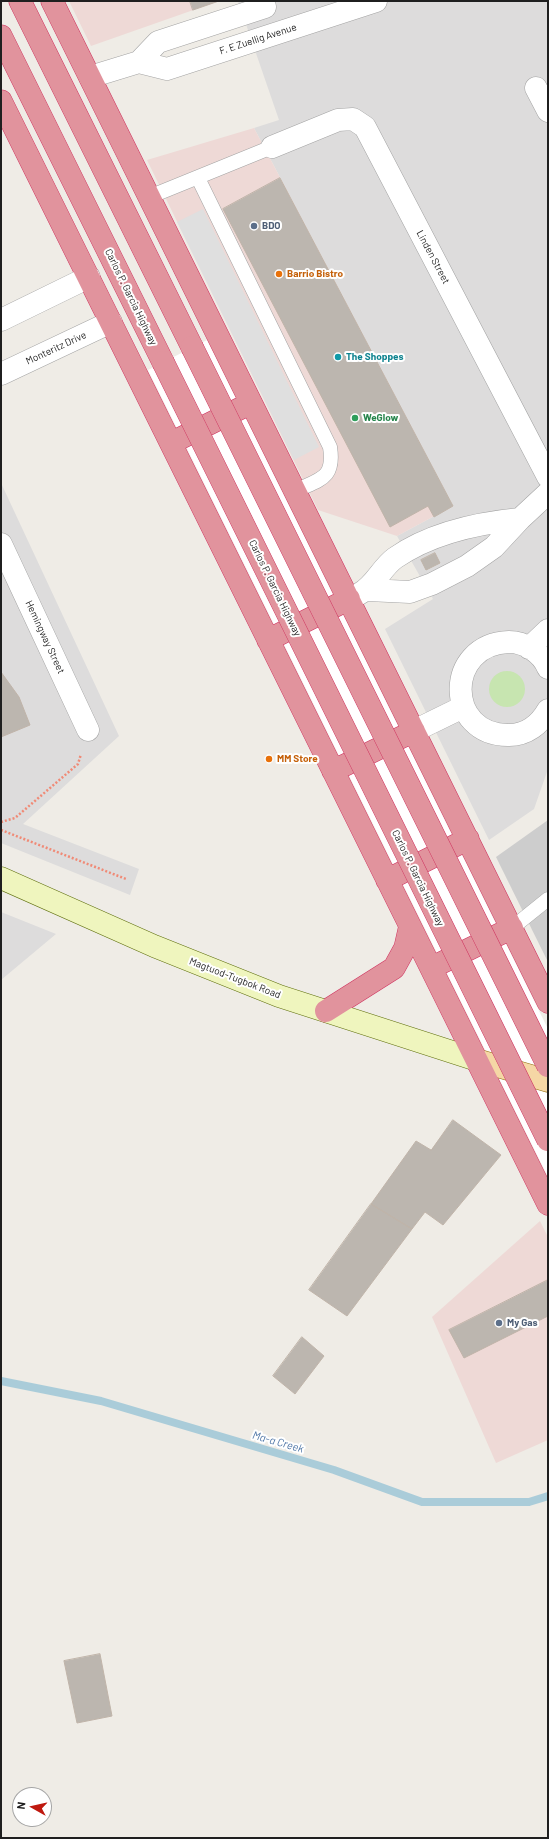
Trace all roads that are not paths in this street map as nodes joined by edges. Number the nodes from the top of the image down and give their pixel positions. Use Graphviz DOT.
graph roads {
  1 [pos="20,1"];
  2 [pos="52,1"];
  3 [pos="376,1"];
  4 [pos="264,4"];
  5 [pos="274,34"];
  6 [pos="1,36"];
  7 [pos="140,62"];
  8 [pos="90,77"];
  9 [pos="536,88"];
  10 [pos="1,101"];
  11 [pos="548,111"];
  12 [pos="272,147"];
  13 [pos="198,178"];
  14 [pos="150,197"];
  15 [pos="89,277"];
  16 [pos="1,320"];
  17 [pos="111,322"];
  18 [pos="1,374"];
  19 [pos="252,403"];
  20 [pos="171,443"];
  21 [pos="548,477"];
  22 [pos="295,491"];
  23 [pos="548,493"];
  24 [pos="520,519"];
  25 [pos="1,544"];
  26 [pos="368,590"];
  27 [pos="349,599"];
  28 [pos="548,630"];
  29 [pos="268,640"];
  30 [pos="530,648"];
  31 [pos="548,668"];
  32 [pos="463,707"];
  33 [pos="548,710"];
  34 [pos="88,730"];
  35 [pos="414,731"];
  36 [pos="333,771"];
  37 [pos="468,839"];
  38 [pos="1,878"];
  39 [pos="387,880"];
  40 [pos="548,899"];
  41 [pos="410,926"];
  42 [pos="512,928"];
  43 [pos="431,968"];
  44 [pos="548,1002"];
  45 [pos="326,1011"];
  46 [pos="477,1060"];
  47 [pos="548,1066"];
  48 [pos="548,1082"];
  49 [pos="548,1140"];
  50 [pos="548,1204"];
  1 -- 47 [label="highway, bridge"];
  2 -- 8 [label="highway"];
  3 -- 5 [label="street, F. E Zuellig Avenue"];
  4 -- 5 [label="street"];
  4 -- 7 [label="street"];
  5 -- 7 [label="street, F. E Zuellig Avenue"];
  6 -- 49 [label="highway, Carlos P. Garcia Highway, bridge"];
  7 -- 8 [label="street"];
  8 -- 14 [label="highway"];
  9 -- 11 [label="street"];
  10 -- 15 [label="highway"];
  12 -- 13 [label="lane"];
  12 -- 21 [label="street, Linden Street"];
  13 -- 14 [label="lane"];
  13 -- 22 [label="lane"];
  14 -- 19 [label="highway"];
  15 -- 16 [label="street"];
  15 -- 17 [label="highway"];
  17 -- 18 [label="street, Monteritz Drive"];
  17 -- 20 [label="highway"];
  19 -- 20 [label="highway"];
  19 -- 22 [label="highway"];
  20 -- 29 [label="highway"];
  22 -- 27 [label="highway"];
  23 -- 24 [label="street"];
  24 -- 26 [label="street"];
  24 -- 26 [label="street"];
  25 -- 34 [label="street, Hemingway Street"];
  26 -- 27 [label="street"];
  27 -- 29 [label="highway"];
  27 -- 35 [label="highway"];
  28 -- 30 [label="street"];
  29 -- 36 [label="highway"];
  30 -- 31 [label="street"];
  30 -- 32 [label="street"];
  32 -- 33 [label="street"];
  32 -- 35 [label="street"];
  35 -- 36 [label="highway"];
  35 -- 37 [label="highway"];
  36 -- 39 [label="highway"];
  37 -- 39 [label="highway"];
  37 -- 42 [label="highway"];
  38 -- 45 [label="main road, Magtuod-Tugbok Road"];
  39 -- 41 [label="highway"];
  40 -- 42 [label="lane"];
  41 -- 43 [label="highway"];
  41 -- 45 [label="highway"];
  42 -- 43 [label="highway"];
  42 -- 44 [label="highway"];
  43 -- 46 [label="highway"];
  45 -- 46 [label="main road, Magtuod-Tugbok Road"];
  46 -- 48 [label="main road"];
  46 -- 50 [label="highway"];
}
